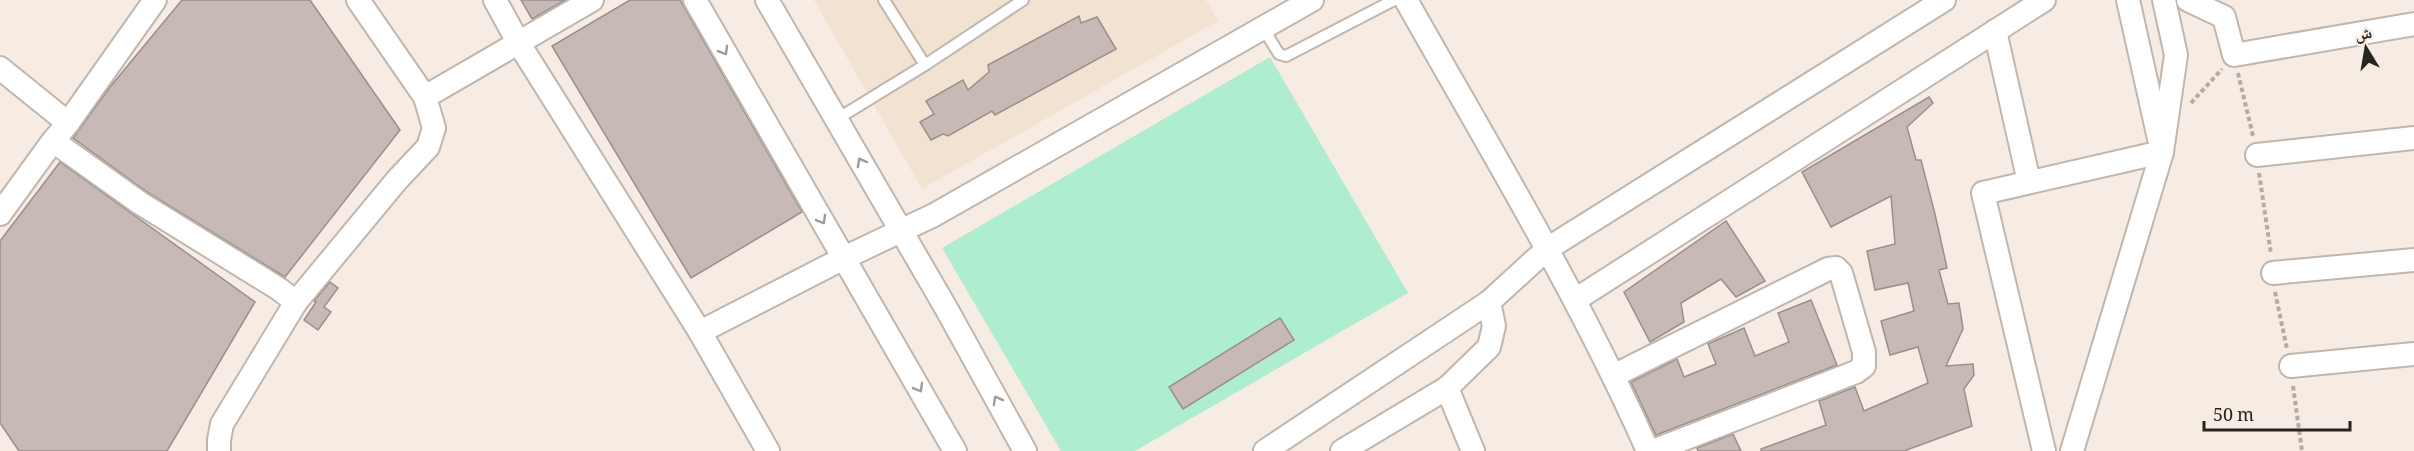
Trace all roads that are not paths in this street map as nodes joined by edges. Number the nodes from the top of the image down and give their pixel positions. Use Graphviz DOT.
graph roads {
  1 [pos="155,0"];
  2 [pos="358,0"];
  3 [pos="495,0"];
  4 [pos="592,0"];
  5 [pos="695,0"];
  6 [pos="767,0"];
  7 [pos="884,0"];
  8 [pos="1023,0"];
  9 [pos="1312,0"];
  10 [pos="1394,0"];
  11 [pos="1406,0"];
  12 [pos="1944,0"];
  13 [pos="2044,0"];
  14 [pos="2128,0"];
  15 [pos="2164,0"];
  16 [pos="2188,0"];
  17 [pos="2414,24"];
  18 [pos="1263,28"];
  19 [pos="1995,31"];
  20 [pos="518,42"];
  21 [pos="925,65"];
  22 [pos="0,68"];
  23 [pos="425,97"];
  24 [pos="837,119"];
  25 [pos="68,123"];
  26 [pos="2414,138"];
  27 [pos="53,141"];
  28 [pos="2162,152"];
  29 [pos="2257,155"];
  30 [pos="2029,182"];
  31 [pos="0,214"];
  32 [pos="900,231"];
  33 [pos="1547,249"];
  34 [pos="844,258"];
  35 [pos="2414,260"];
  36 [pos="2273,273"];
  37 [pos="1575,300"];
  38 [pos="296,302"];
  39 [pos="1489,302"];
  40 [pos="700,332"];
  41 [pos="2414,354"];
  42 [pos="2290,366"];
  43 [pos="1614,375"];
  44 [pos="1447,388"];
  45 [pos="219,451"];
  46 [pos="768,451"];
  47 [pos="955,451"];
  48 [pos="1025,451"];
  49 [pos="1265,451"];
  50 [pos="1342,451"];
  51 [pos="1473,451"];
  52 [pos="1651,451"];
  53 [pos="2044,451"];
  54 [pos="2072,451"];
  1 -- 25 [label="street"];
  2 -- 23 [label="street"];
  3 -- 20 [label="street"];
  4 -- 20 [label="street"];
  5 -- 34 [label="street, one-way"];
  6 -- 24 [label="street"];
  7 -- 21 [label="lane"];
  8 -- 21 [label="lane"];
  9 -- 18 [label="street"];
  10 -- 18 [label="lane"];
  11 -- 33 [label="street"];
  12 -- 33 [label="street"];
  13 -- 19 [label="street"];
  14 -- 28 [label="street"];
  15 -- 28 [label="street"];
  16 -- 17 [label="street"];
  18 -- 32 [label="street"];
  19 -- 30 [label="street"];
  19 -- 37 [label="street"];
  20 -- 23 [label="street"];
  20 -- 40 [label="street"];
  21 -- 24 [label="lane"];
  22 -- 25 [label="street"];
  23 -- 38 [label="street"];
  32 -- 24 [label="street, one-way"];
  25 -- 27 [label="street"];
  26 -- 29 [label="street"];
  27 -- 31 [label="street"];
  27 -- 38 [label="street"];
  28 -- 30 [label="street"];
  28 -- 54 [label="street"];
  30 -- 53 [label="street"];
  32 -- 34 [label="street"];
  48 -- 32 [label="street, one-way"];
  33 -- 37 [label="street"];
  33 -- 39 [label="street"];
  34 -- 40 [label="street"];
  34 -- 47 [label="street, one-way"];
  35 -- 36 [label="street"];
  37 -- 43 [label="street"];
  38 -- 45 [label="street"];
  39 -- 44 [label="street"];
  39 -- 49 [label="street"];
  40 -- 46 [label="street"];
  41 -- 42 [label="street"];
  43 -- 52 [label="street"];
  43 -- 52 [label="street"];
  44 -- 50 [label="street"];
  44 -- 51 [label="street"];
}
